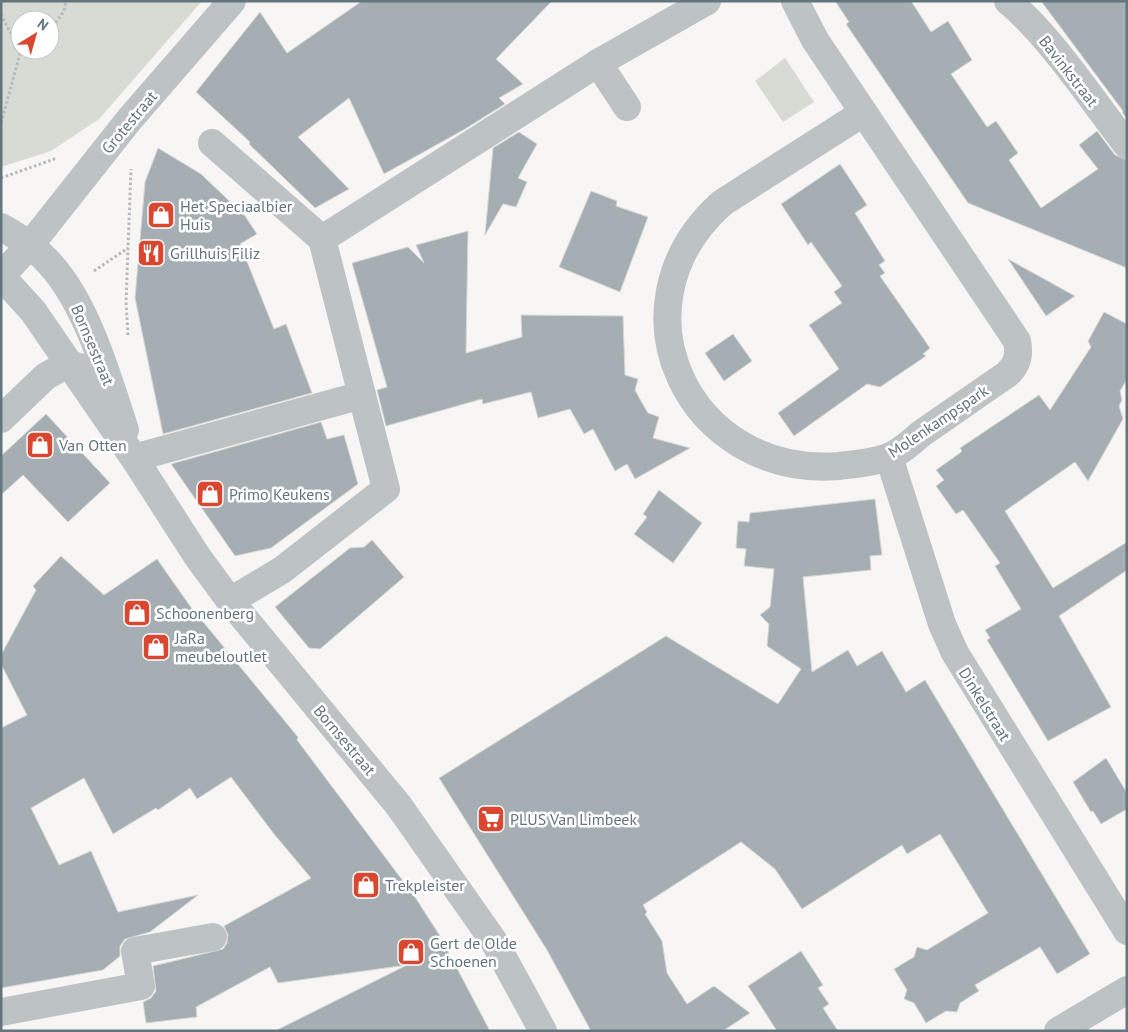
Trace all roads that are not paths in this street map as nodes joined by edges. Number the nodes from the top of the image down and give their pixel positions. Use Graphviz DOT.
graph roads {
  1 [pos="232,1"];
  2 [pos="707,1"];
  3 [pos="796,1"];
  4 [pos="1008,1"];
  5 [pos="598,63"];
  6 [pos="627,107"];
  7 [pos="863,113"];
  8 [pos="212,143"];
  9 [pos="1127,145"];
  10 [pos="1,226"];
  11 [pos="322,239"];
  12 [pos="30,245"];
  13 [pos="1,276"];
  14 [pos="68,364"];
  15 [pos="108,377"];
  16 [pos="362,395"];
  17 [pos="1,419"];
  18 [pos="889,457"];
  19 [pos="134,458"];
  20 [pos="230,601"];
  21 [pos="1127,931"];
  22 [pos="213,936"];
  23 [pos="1127,990"];
  24 [pos="1,1012"];
  25 [pos="543,1031"];
  26 [pos="1058,1031"];
  1 -- 12 [label="street, Grotestraat"];
  2 -- 5 [label="street"];
  3 -- 7 [label="street, Molenkampspark"];
  4 -- 9 [label="street, Bavinkstraat"];
  5 -- 6 [label="street"];
  5 -- 11 [label="street"];
  7 -- 18 [label="street, Molenkampspark"];
  7 -- 18 [label="street, Molenkampspark"];
  8 -- 11 [label="street"];
  10 -- 12 [label="street, Bornsestraat"];
  11 -- 16 [label="street"];
  12 -- 13 [label="street, Grotestraat"];
  12 -- 15 [label="street, Bornsestraat"];
  13 -- 14 [label="street, Bornsestraat"];
  14 -- 15 [label="street"];
  14 -- 17 [label="street"];
  14 -- 19 [label="street, Bornsestraat"];
  15 -- 19 [label="street, Bornsestraat"];
  16 -- 19 [label="street"];
  16 -- 20 [label="street"];
  18 -- 21 [label="street, Dinkelstraat"];
  19 -- 20 [label="street, Bornsestraat"];
  20 -- 25 [label="street, Bornsestraat"];
  22 -- 24 [label="street"];
  23 -- 26 [label="street"];
}
